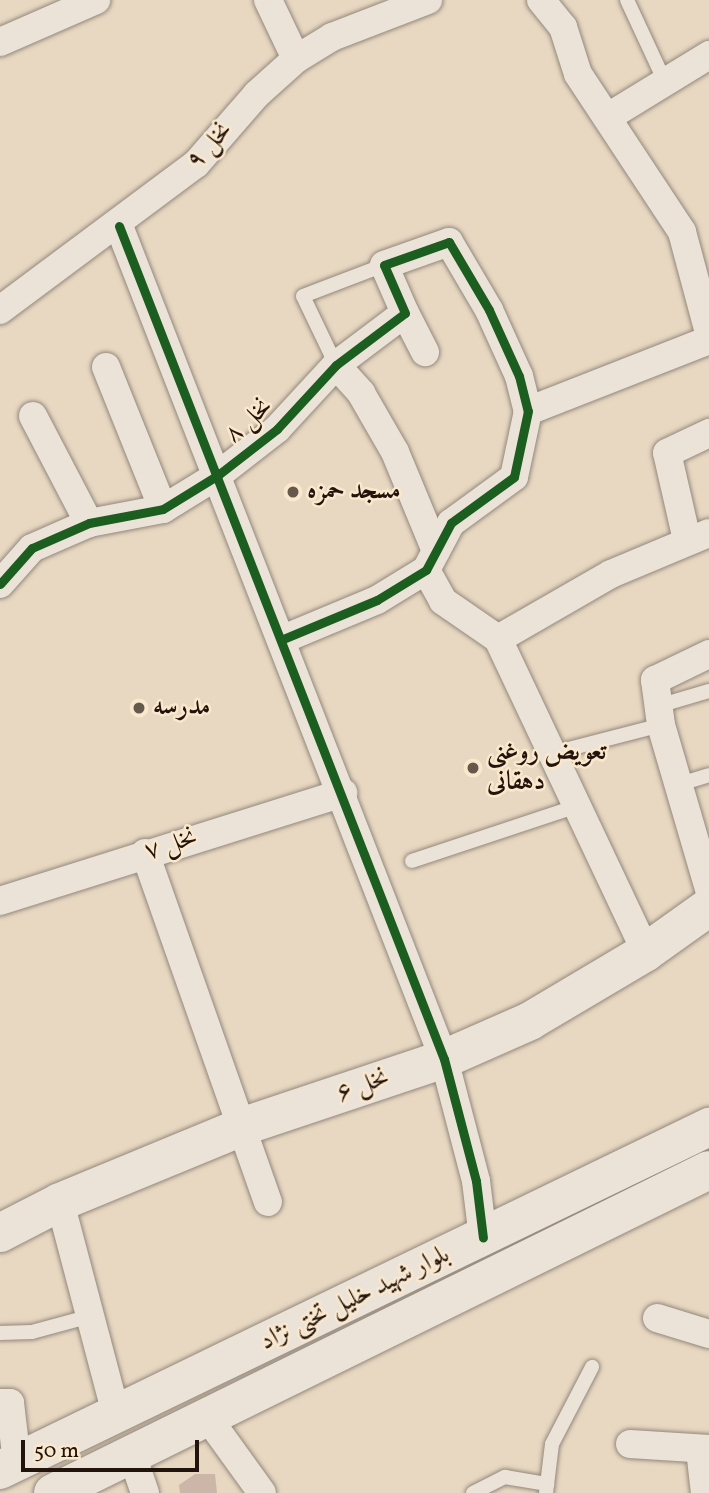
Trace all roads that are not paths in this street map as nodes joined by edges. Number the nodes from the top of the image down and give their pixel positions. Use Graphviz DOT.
graph roads {
  1 [pos="96,0"];
  2 [pos="268,0"];
  3 [pos="428,0"];
  4 [pos="541,0"];
  5 [pos="627,0"];
  6 [pos="0,42"];
  7 [pos="709,55"];
  8 [pos="296,59"];
  9 [pos="666,84"];
  10 [pos="608,117"];
  11 [pos="119,226"];
  12 [pos="384,265"];
  13 [pos="0,310"];
  14 [pos="405,313"];
  15 [pos="709,333"];
  16 [pos="709,340"];
  17 [pos="425,352"];
  18 [pos="336,365"];
  19 [pos="106,367"];
  20 [pos="528,411"];
  21 [pos="33,416"];
  22 [pos="709,433"];
  23 [pos="218,475"];
  24 [pos="163,509"];
  25 [pos="89,523"];
  26 [pos="698,537"];
  27 [pos="431,561"];
  28 [pos="0,584"];
  29 [pos="498,639"];
  30 [pos="281,640"];
  31 [pos="709,654"];
  32 [pos="709,691"];
  33 [pos="659,716"];
  34 [pos="553,753"];
  35 [pos="709,775"];
  36 [pos="680,784"];
  37 [pos="343,793"];
  38 [pos="577,806"];
  39 [pos="145,853"];
  40 [pos="412,861"];
  41 [pos="709,889"];
  42 [pos="0,901"];
  43 [pos="709,907"];
  44 [pos="646,952"];
  45 [pos="444,1059"];
  46 [pos="244,1126"];
  47 [pos="709,1128"];
  48 [pos="709,1170"];
  49 [pos="60,1202"];
  50 [pos="268,1202"];
  51 [pos="0,1233"];
  52 [pos="483,1238"];
  53 [pos="91,1316"];
  54 [pos="657,1318"];
  55 [pos="0,1333"];
  56 [pos="709,1334"];
  57 [pos="592,1367"];
  58 [pos="0,1403"];
  59 [pos="116,1414"];
  60 [pos="208,1418"];
  61 [pos="630,1444"];
  62 [pos="705,1450"];
  63 [pos="132,1455"];
  64 [pos="8,1466"];
  65 [pos="250,1488"];
  66 [pos="546,1488"];
  67 [pos="53,1493"];
  68 [pos="145,1493"];
  69 [pos="473,1493"];
  70 [pos="705,1493"];
  1 -- 6 [label="street"];
  2 -- 8 [label="street"];
  3 -- 8 [label="street, نخل ۹"];
  4 -- 10 [label="street"];
  5 -- 9 [label="lane"];
  7 -- 9 [label="street"];
  8 -- 11 [label="street, نخل ۹"];
  9 -- 10 [label="street"];
  10 -- 15 [label="street"];
  11 -- 13 [label="street, نخل ۹"];
  11 -- 23 [label="street"];
  12 -- 14 [label="street"];
  12 -- 18 [label="lane"];
  12 -- 20 [label="street"];
  14 -- 17 [label="street"];
  14 -- 18 [label="street, نخل ۸"];
  16 -- 20 [label="street"];
  18 -- 23 [label="street, نخل ۸"];
  18 -- 27 [label="street"];
  19 -- 24 [label="street"];
  20 -- 27 [label="street"];
  21 -- 25 [label="street"];
  22 -- 26 [label="street"];
  23 -- 24 [label="street, نخل ۸"];
  23 -- 30 [label="street"];
  24 -- 25 [label="street, نخل ۸"];
  25 -- 28 [label="street, نخل ۸"];
  26 -- 29 [label="street"];
  27 -- 29 [label="street"];
  27 -- 30 [label="street"];
  29 -- 34 [label="street"];
  30 -- 37 [label="street"];
  31 -- 33 [label="street"];
  32 -- 33 [label="lane"];
  33 -- 34 [label="lane"];
  33 -- 36 [label="street"];
  34 -- 38 [label="street"];
  35 -- 36 [label="lane"];
  36 -- 41 [label="street"];
  37 -- 39 [label="street, نخل ۷"];
  37 -- 45 [label="street"];
  38 -- 40 [label="lane"];
  38 -- 44 [label="street"];
  39 -- 42 [label="street, نخل ۷"];
  39 -- 46 [label="street"];
  43 -- 44 [label="street, نخل ۶"];
  44 -- 45 [label="street, نخل ۶"];
  45 -- 46 [label="street, نخل ۶"];
  45 -- 52 [label="street"];
  46 -- 49 [label="street, نخل ۶"];
  46 -- 50 [label="street"];
  47 -- 52 [label="street, بلوار شهید خلیل تختی نژاد"];
  48 -- 60 [label="street, بلوار شهید خلیل تختی نژاد"];
  49 -- 51 [label="street, نخل ۶"];
  49 -- 53 [label="street"];
  52 -- 59 [label="street, بلوار شهید خلیل تختی نژاد"];
  53 -- 55 [label="lane"];
  53 -- 59 [label="street"];
  54 -- 56 [label="street"];
  57 -- 66 [label="lane"];
  58 -- 64 [label="street"];
  59 -- 64 [label="street, بلوار شهید خلیل تختی نژاد"];
  60 -- 63 [label="street, بلوار شهید خلیل تختی نژاد"];
  60 -- 65 [label="street"];
  61 -- 62 [label="street"];
  62 -- 70 [label="street"];
  63 -- 67 [label="street, بلوار شهید خلیل تختی نژاد"];
  63 -- 68 [label="street"];
  66 -- 69 [label="lane"];
}
